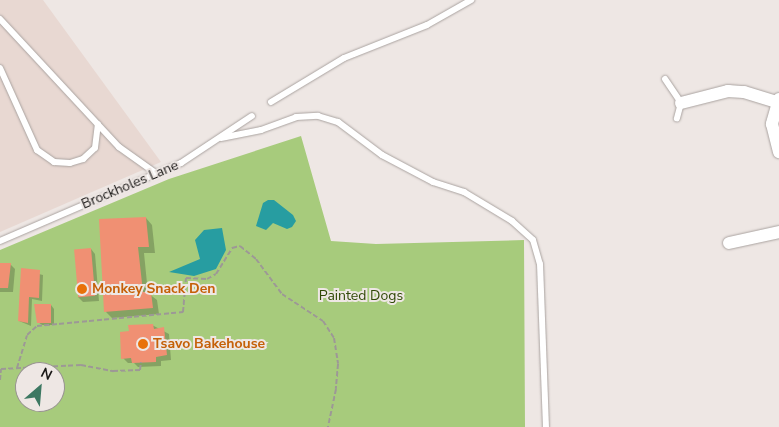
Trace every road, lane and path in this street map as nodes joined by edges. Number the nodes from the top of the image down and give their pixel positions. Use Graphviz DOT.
graph roads {
  1 [pos="471,0"];
  2 [pos="0,19"];
  3 [pos="0,68"];
  4 [pos="665,79"];
  5 [pos="778,101"];
  6 [pos="271,102"];
  7 [pos="681,103"];
  8 [pos="252,116"];
  9 [pos="677,118"];
  10 [pos="98,124"];
  11 [pos="221,138"];
  12 [pos="779,152"];
  13 [pos="157,174"];
  14 [pos="779,232"];
  15 [pos="0,241"];
  16 [pos="729,242"];
  17 [pos="19,362"];
  18 [pos="141,362"];
  19 [pos="65,366"];
  20 [pos="15,368"];
  21 [pos="0,380"];
  22 [pos="328,427"];
  23 [pos="546,427"];
  1 -- 6 [label="lane"];
  2 -- 10 [label="lane"];
  3 -- 10 [label="lane"];
  4 -- 7 [label="lane"];
  5 -- 7 [label="street"];
  5 -- 12 [label="street"];
  7 -- 9 [label="lane"];
  8 -- 11 [label="lane, Brockholes Lane"];
  10 -- 13 [label="lane"];
  11 -- 13 [label="lane, Brockholes Lane"];
  11 -- 23 [label="lane"];
  13 -- 15 [label="lane, Brockholes Lane"];
  14 -- 16 [label="street"];
  17 -- 22 [label="path"];
  18 -- 19 [label="path"];
  20 -- 21 [label="path"];
}
